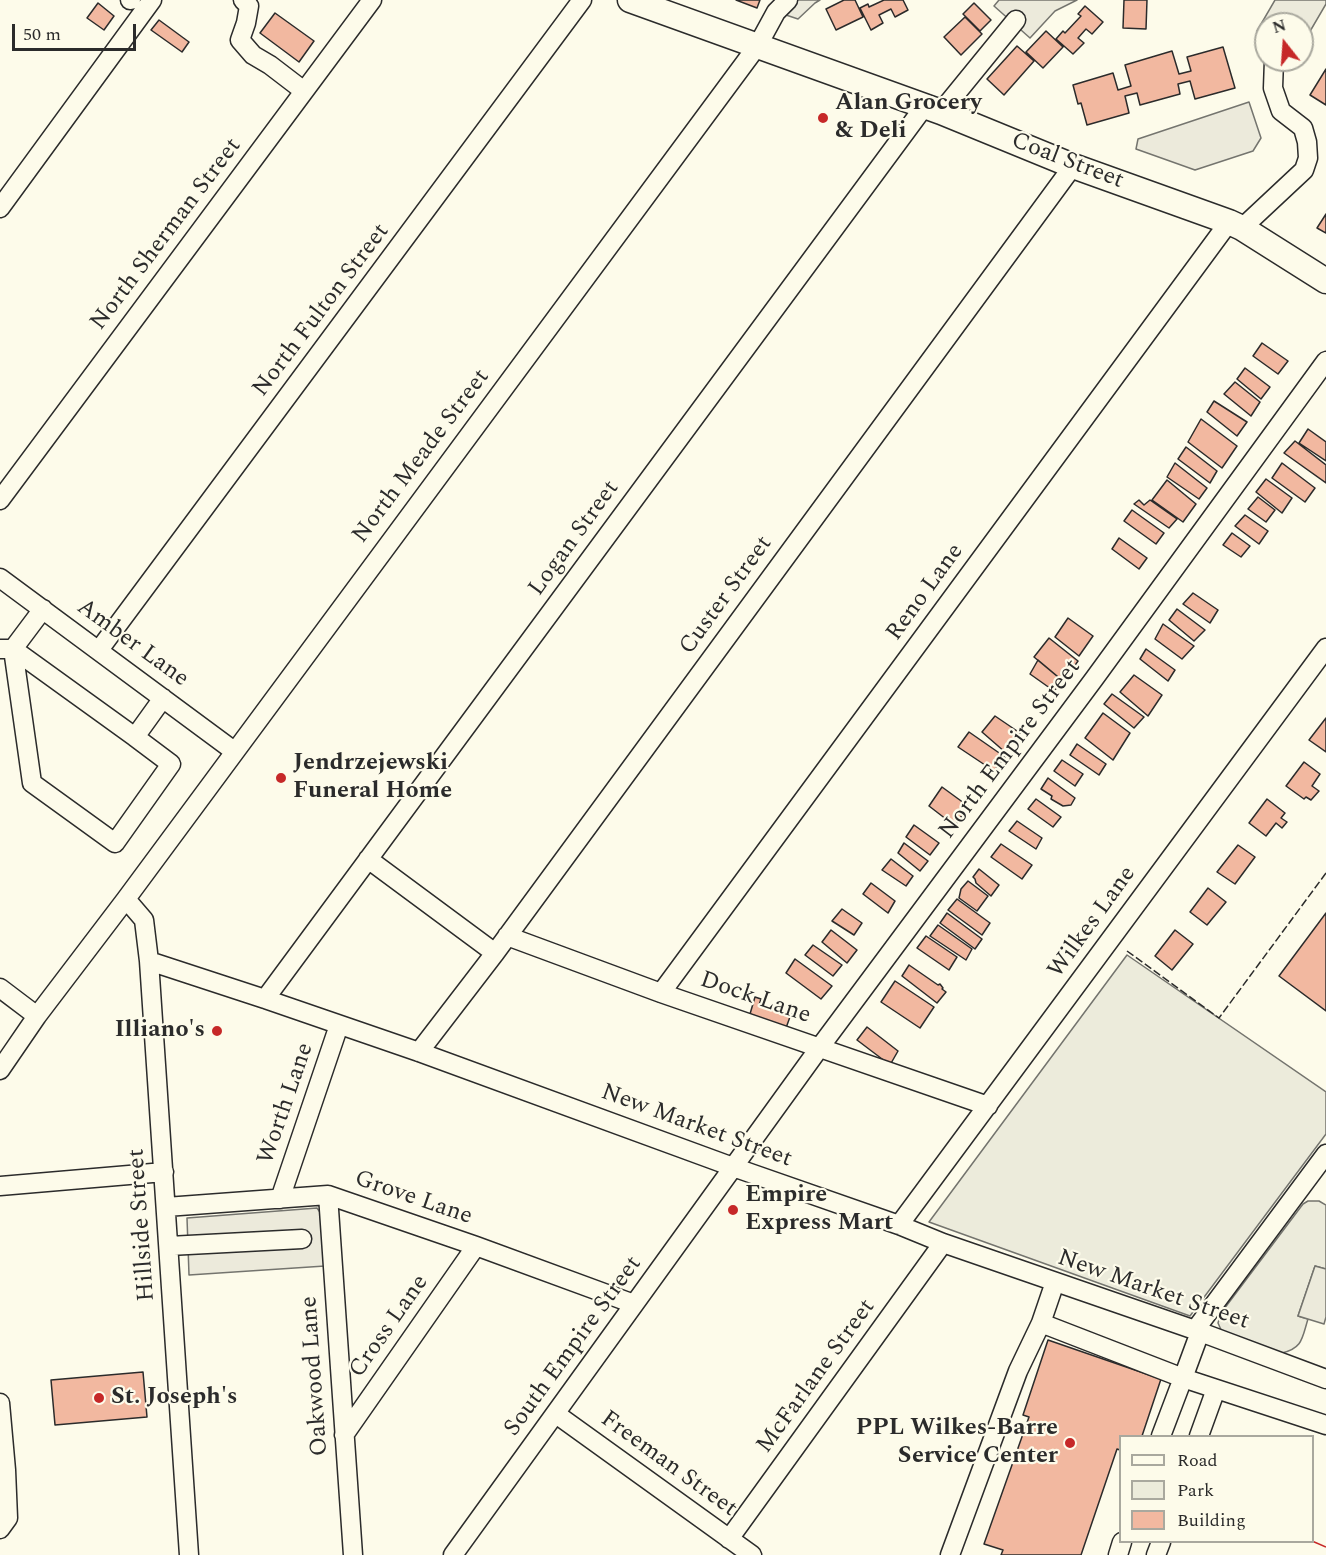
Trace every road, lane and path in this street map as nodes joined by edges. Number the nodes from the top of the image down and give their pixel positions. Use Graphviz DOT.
graph roads {
  1 [pos="152,0"];
  2 [pos="243,0"];
  3 [pos="372,0"];
  4 [pos="582,0"];
  5 [pos="630,0"];
  6 [pos="788,0"];
  7 [pos="1016,20"];
  8 [pos="758,45"];
  9 [pos="1274,72"];
  10 [pos="304,91"];
  11 [pos="932,110"];
  12 [pos="1073,166"];
  13 [pos="0,208"];
  14 [pos="1235,225"];
  15 [pos="1326,281"];
  16 [pos="1326,361"];
  17 [pos="0,500"];
  18 [pos="0,578"];
  19 [pos="43,609"];
  20 [pos="1326,648"];
  21 [pos="7,649"];
  22 [pos="99,650"];
  23 [pos="163,698"];
  24 [pos="135,737"];
  25 [pos="234,751"];
  26 [pos="368,859"];
  27 [pos="126,898"];
  28 [pos="507,936"];
  29 [pos="495,953"];
  30 [pos="149,961"];
  31 [pos="0,988"];
  32 [pos="661,993"];
  33 [pos="265,999"];
  34 [pos="38,1016"];
  35 [pos="339,1025"];
  36 [pos="820,1047"];
  37 [pos="419,1053"];
  38 [pos="0,1070"];
  39 [pos="988,1106"];
  40 [pos="1326,1154"];
  41 [pos="733,1167"];
  42 [pos="164,1172"];
  43 [pos="0,1186"];
  44 [pos="328,1195"];
  45 [pos="280,1199"];
  46 [pos="166,1207"];
  47 [pos="899,1225"];
  48 [pos="302,1239"];
  49 [pos="943,1243"];
  50 [pos="169,1246"];
  51 [pos="476,1246"];
  52 [pos="1055,1282"];
  53 [pos="634,1304"];
  54 [pos="1041,1323"];
  55 [pos="1197,1331"];
  56 [pos="1183,1378"];
  57 [pos="1326,1379"];
  58 [pos="1216,1389"];
  59 [pos="0,1403"];
  60 [pos="556,1414"];
  61 [pos="1326,1425"];
  62 [pos="344,1435"];
  63 [pos="1162,1435"];
  64 [pos="1200,1435"];
  65 [pos="3,1468"];
  66 [pos="0,1529"];
  67 [pos="729,1539"];
  68 [pos="189,1555"];
  69 [pos="352,1555"];
  70 [pos="453,1555"];
  71 [pos="752,1555"];
  72 [pos="950,1555"];
  1 -- 13 [label="street"];
  2 -- 10 [label="street"];
  3 -- 10 [label="street, North Sherman Street"];
  4 -- 22 [label="street, North Fulton Street"];
  5 -- 8 [label="main road, Coal Street"];
  6 -- 8 [label="street, North Meade Street"];
  7 -- 11 [label="street, Logan Street"];
  8 -- 11 [label="main road, Coal Street"];
  8 -- 25 [label="street, North Meade Street"];
  9 -- 14 [label="street, Reno Lane"];
  10 -- 17 [label="street, North Sherman Street"];
  11 -- 12 [label="main road, Coal Street"];
  11 -- 26 [label="street, Logan Street"];
  12 -- 14 [label="main road, Coal Street"];
  12 -- 28 [label="street, Custer Street"];
  14 -- 15 [label="main road, Coal Street"];
  14 -- 32 [label="street, Reno Lane"];
  16 -- 36 [label="street, North Empire Street"];
  18 -- 19 [label="street, Amber Lane"];
  19 -- 21 [label="street"];
  19 -- 22 [label="street, Amber Lane"];
  20 -- 39 [label="street, Wilkes Lane"];
  21 -- 24 [label="street"];
  21 -- 24 [label="street"];
  22 -- 23 [label="street, Amber Lane"];
  23 -- 24 [label="street"];
  23 -- 25 [label="street, Amber Lane"];
  25 -- 27 [label="street, North Meade Street"];
  26 -- 29 [label="street"];
  26 -- 33 [label="street, Logan Street"];
  27 -- 30 [label="street, Hillside Street"];
  27 -- 34 [label="street, North Meade Street"];
  28 -- 29 [label="street, Custer Street"];
  28 -- 32 [label="street, Dock Lane"];
  29 -- 37 [label="street, Custer Street"];
  30 -- 33 [label="street, New Market Street"];
  30 -- 42 [label="street, Hillside Street"];
  31 -- 34 [label="street"];
  32 -- 36 [label="street, Dock Lane"];
  33 -- 35 [label="street, New Market Street"];
  34 -- 38 [label="street, North Meade Street"];
  35 -- 37 [label="street, New Market Street"];
  35 -- 45 [label="street, Worth Lane"];
  36 -- 39 [label="street, Dock Lane"];
  36 -- 41 [label="street, North Empire Street"];
  37 -- 41 [label="street, New Market Street"];
  39 -- 47 [label="street, Wilkes Lane"];
  40 -- 55 [label="street"];
  41 -- 47 [label="street, New Market Street"];
  41 -- 53 [label="street, South Empire Street"];
  42 -- 43 [label="street"];
  42 -- 46 [label="street, Hillside Street"];
  44 -- 45 [label="street, Grove Lane"];
  44 -- 51 [label="street, Grove Lane"];
  44 -- 62 [label="street, Oakwood Lane"];
  45 -- 46 [label="street, Grove Lane"];
  46 -- 50 [label="street, Hillside Street"];
  47 -- 49 [label="street, New Market Street"];
  48 -- 50 [label="street"];
  49 -- 52 [label="street, New Market Street"];
  49 -- 67 [label="street, McFarlane Street"];
  50 -- 68 [label="street, Hillside Street"];
  51 -- 53 [label="street, Grove Lane"];
  51 -- 62 [label="street, Cross Lane"];
  52 -- 54 [label="street"];
  52 -- 55 [label="street, New Market Street"];
  53 -- 60 [label="street, South Empire Street"];
  54 -- 56 [label="street"];
  54 -- 72 [label="street"];
  55 -- 56 [label="street"];
  55 -- 57 [label="street, New Market Street"];
  56 -- 58 [label="street"];
  56 -- 63 [label="street"];
  58 -- 61 [label="street"];
  58 -- 64 [label="street"];
  59 -- 65 [label="street"];
  60 -- 67 [label="street, Freeman Street"];
  60 -- 70 [label="street, South Empire Street"];
  62 -- 69 [label="street, Oakwood Lane"];
  65 -- 66 [label="street"];
  67 -- 71 [label="street, Freeman Street"];
}
